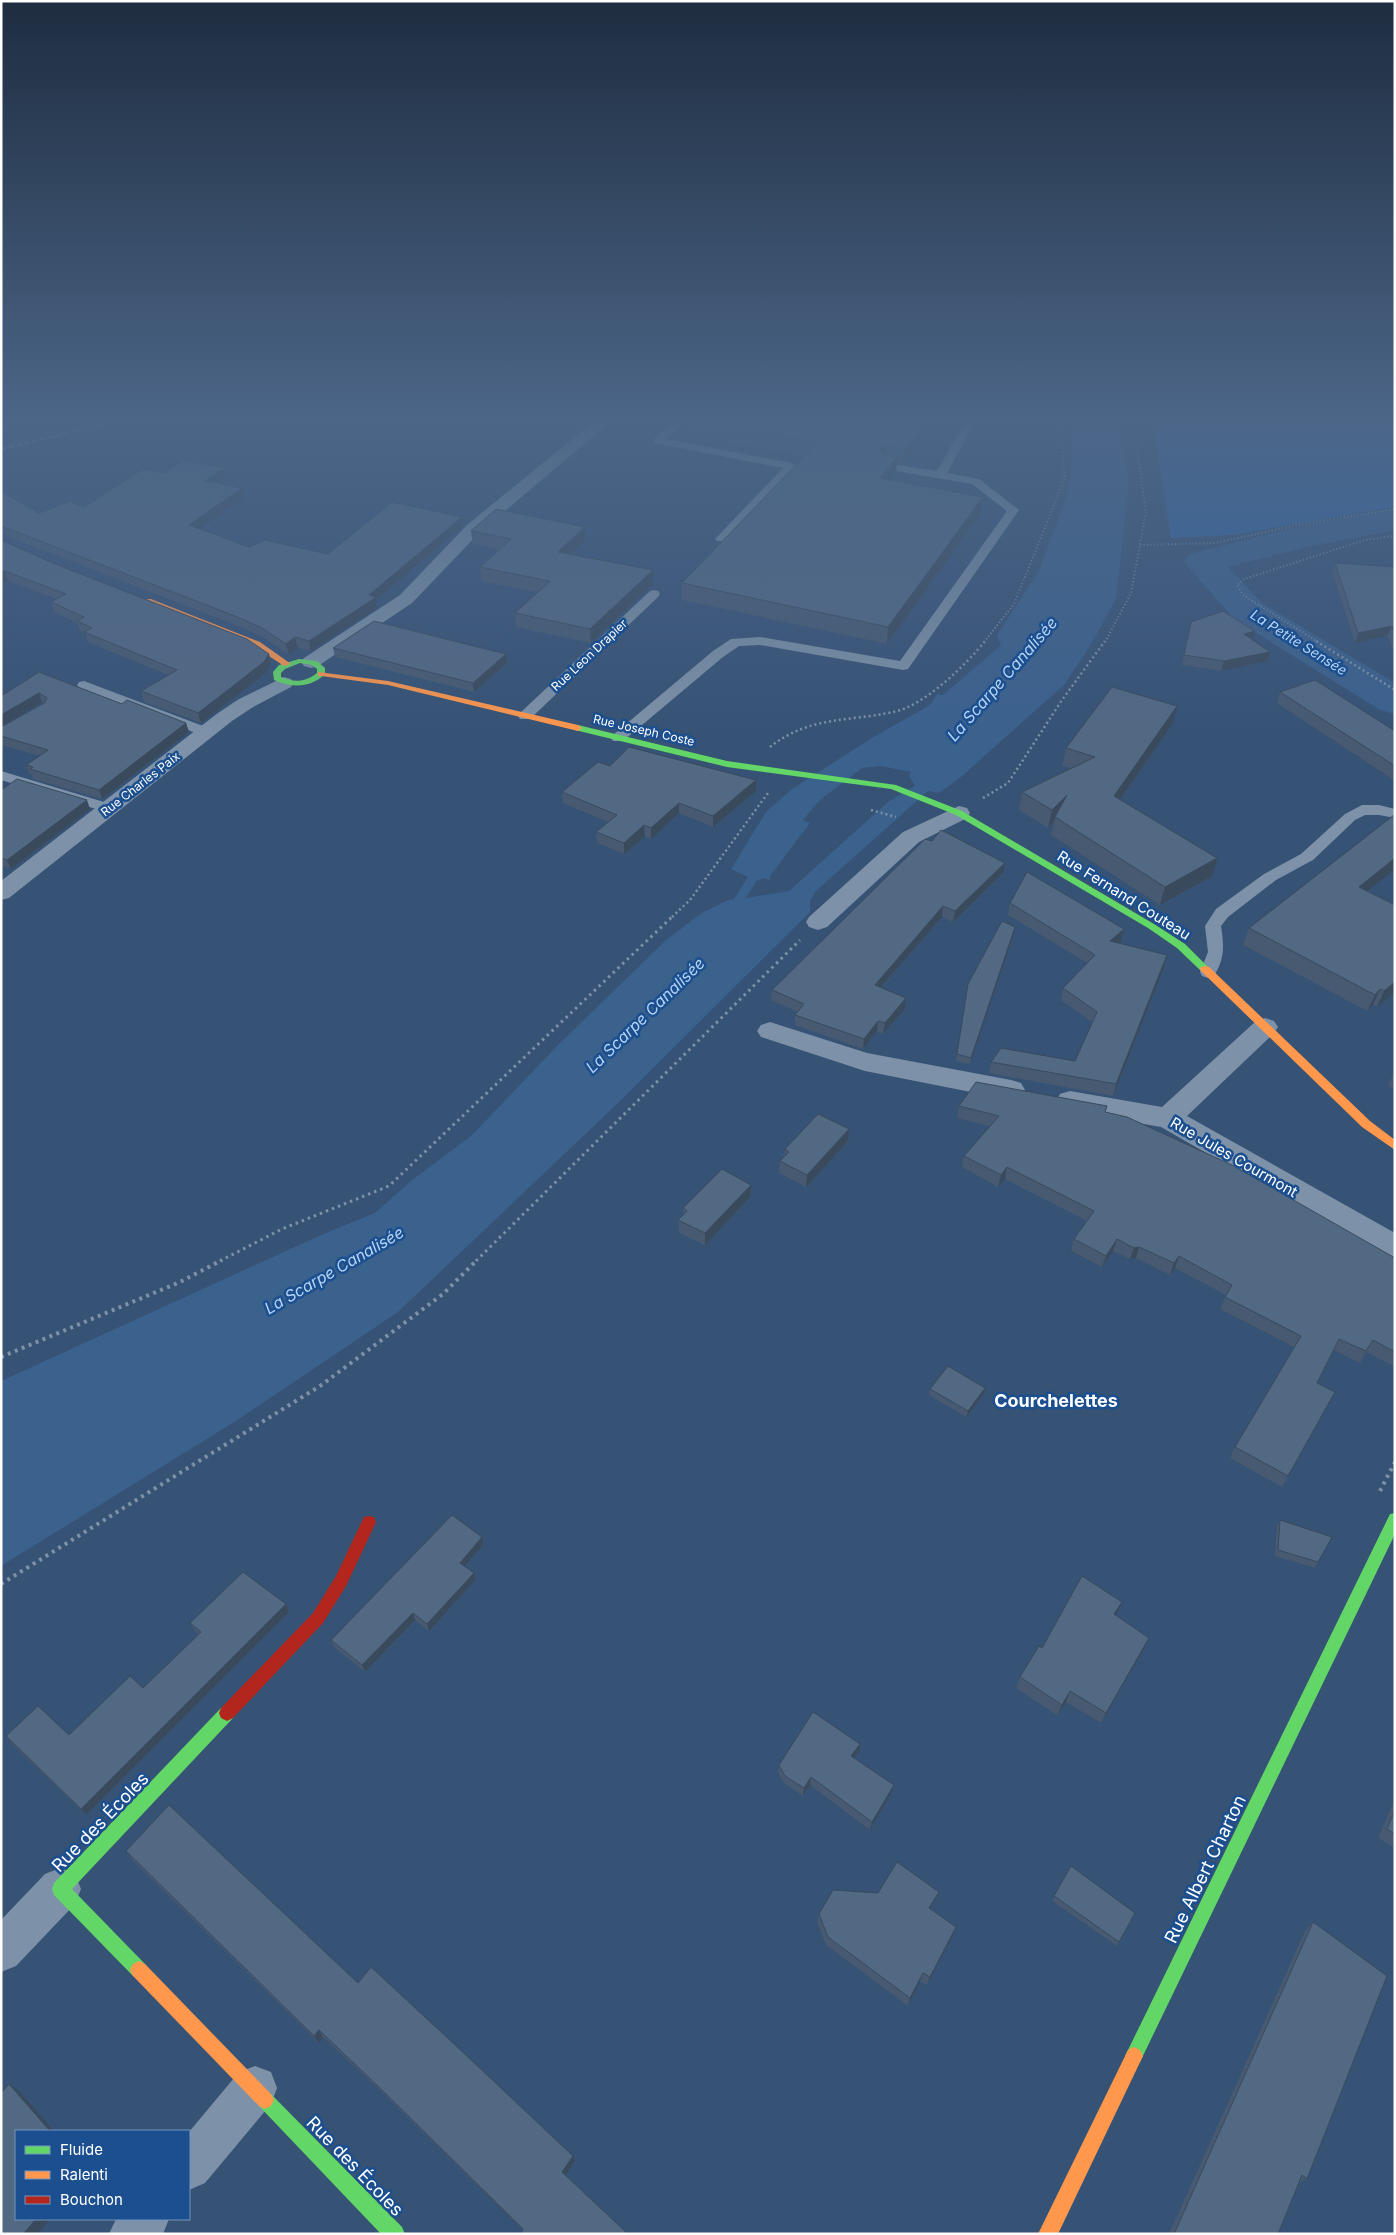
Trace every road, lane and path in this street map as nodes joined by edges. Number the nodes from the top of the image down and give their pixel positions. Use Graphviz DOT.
graph roads {
  1 [pos="476,526"];
  2 [pos="733,526"];
  3 [pos="1001,526"];
  4 [pos="1143,526"];
  5 [pos="1292,526"];
  6 [pos="1395,536"];
  7 [pos="721,539"];
  8 [pos="1140,545"];
  9 [pos="654,594"];
  10 [pos="139,597"];
  11 [pos="316,668"];
  12 [pos="286,674"];
  13 [pos="84,685"];
  14 [pos="1395,690"];
  15 [pos="525,716"];
  16 [pos="206,732"];
  17 [pos="618,738"];
  18 [pos="1,776"];
  19 [pos="770,790"];
  20 [pos="109,808"];
  21 [pos="950,810"];
  22 [pos="1395,814"];
  23 [pos="1,893"];
  24 [pos="818,922"];
  25 [pos="1208,972"];
  26 [pos="1265,1027"];
  27 [pos="770,1031"];
  28 [pos="1168,1118"];
  29 [pos="1366,1124"];
  30 [pos="1395,1146"];
  31 [pos="1395,1160"];
  32 [pos="1395,1247"];
  33 [pos="1,1357"];
  34 [pos="1395,1519"];
  35 [pos="369,1522"];
  36 [pos="1,1584"];
  37 [pos="60,1889"];
  38 [pos="1,1951"];
  39 [pos="255,2088"];
  40 [pos="190,2166"];
  41 [pos="145,2220"];
  42 [pos="134,2234"];
  43 [pos="395,2234"];
  44 [pos="1048,2234"];
  1 -- 11 [label="street"];
  2 -- 7 [label="lane"];
  3 -- 17 [label="lane"];
  4 -- 8 [label="path"];
  5 -- 8 [label="path"];
  6 -- 14 [label="path"];
  8 -- 21 [label="path"];
  9 -- 15 [label="lane, Rue Leon Drapier"];
  10 -- 12 [label="street"];
  11 -- 12 [label="street, Rue Joseph Coste"];
  11 -- 12 [label="street"];
  11 -- 15 [label="street, Rue Joseph Coste"];
  12 -- 16 [label="street, Rue Charles Paix"];
  13 -- 16 [label="lane"];
  15 -- 17 [label="street, Rue Joseph Coste"];
  16 -- 20 [label="street, Rue Charles Paix"];
  17 -- 21 [label="street, Rue Joseph Coste"];
  18 -- 20 [label="lane"];
  19 -- 33 [label="path"];
  20 -- 23 [label="street, Rue Charles Paix"];
  21 -- 24 [label="street"];
  21 -- 25 [label="street, Rue Fernand Couteau"];
  22 -- 25 [label="lane"];
  24 -- 36 [label="path"];
  25 -- 26 [label="street, Rue Fernand Couteau"];
  26 -- 28 [label="street"];
  26 -- 29 [label="street, Rue Fernand Couteau"];
  27 -- 28 [label="street, Rue Jules Courmont"];
  28 -- 32 [label="street, Rue Jules Courmont"];
  29 -- 30 [label="street, Rue Fernand Couteau"];
  29 -- 31 [label="street, Rue Fernand Couteau"];
  34 -- 44 [label="street, Rue Albert Charton"];
  35 -- 37 [label="street, Rue des Écoles"];
  37 -- 38 [label="street"];
  37 -- 39 [label="street, Rue des Écoles"];
  39 -- 40 [label="street"];
  39 -- 43 [label="street, Rue des Écoles"];
  41 -- 42 [label="street"];
}
